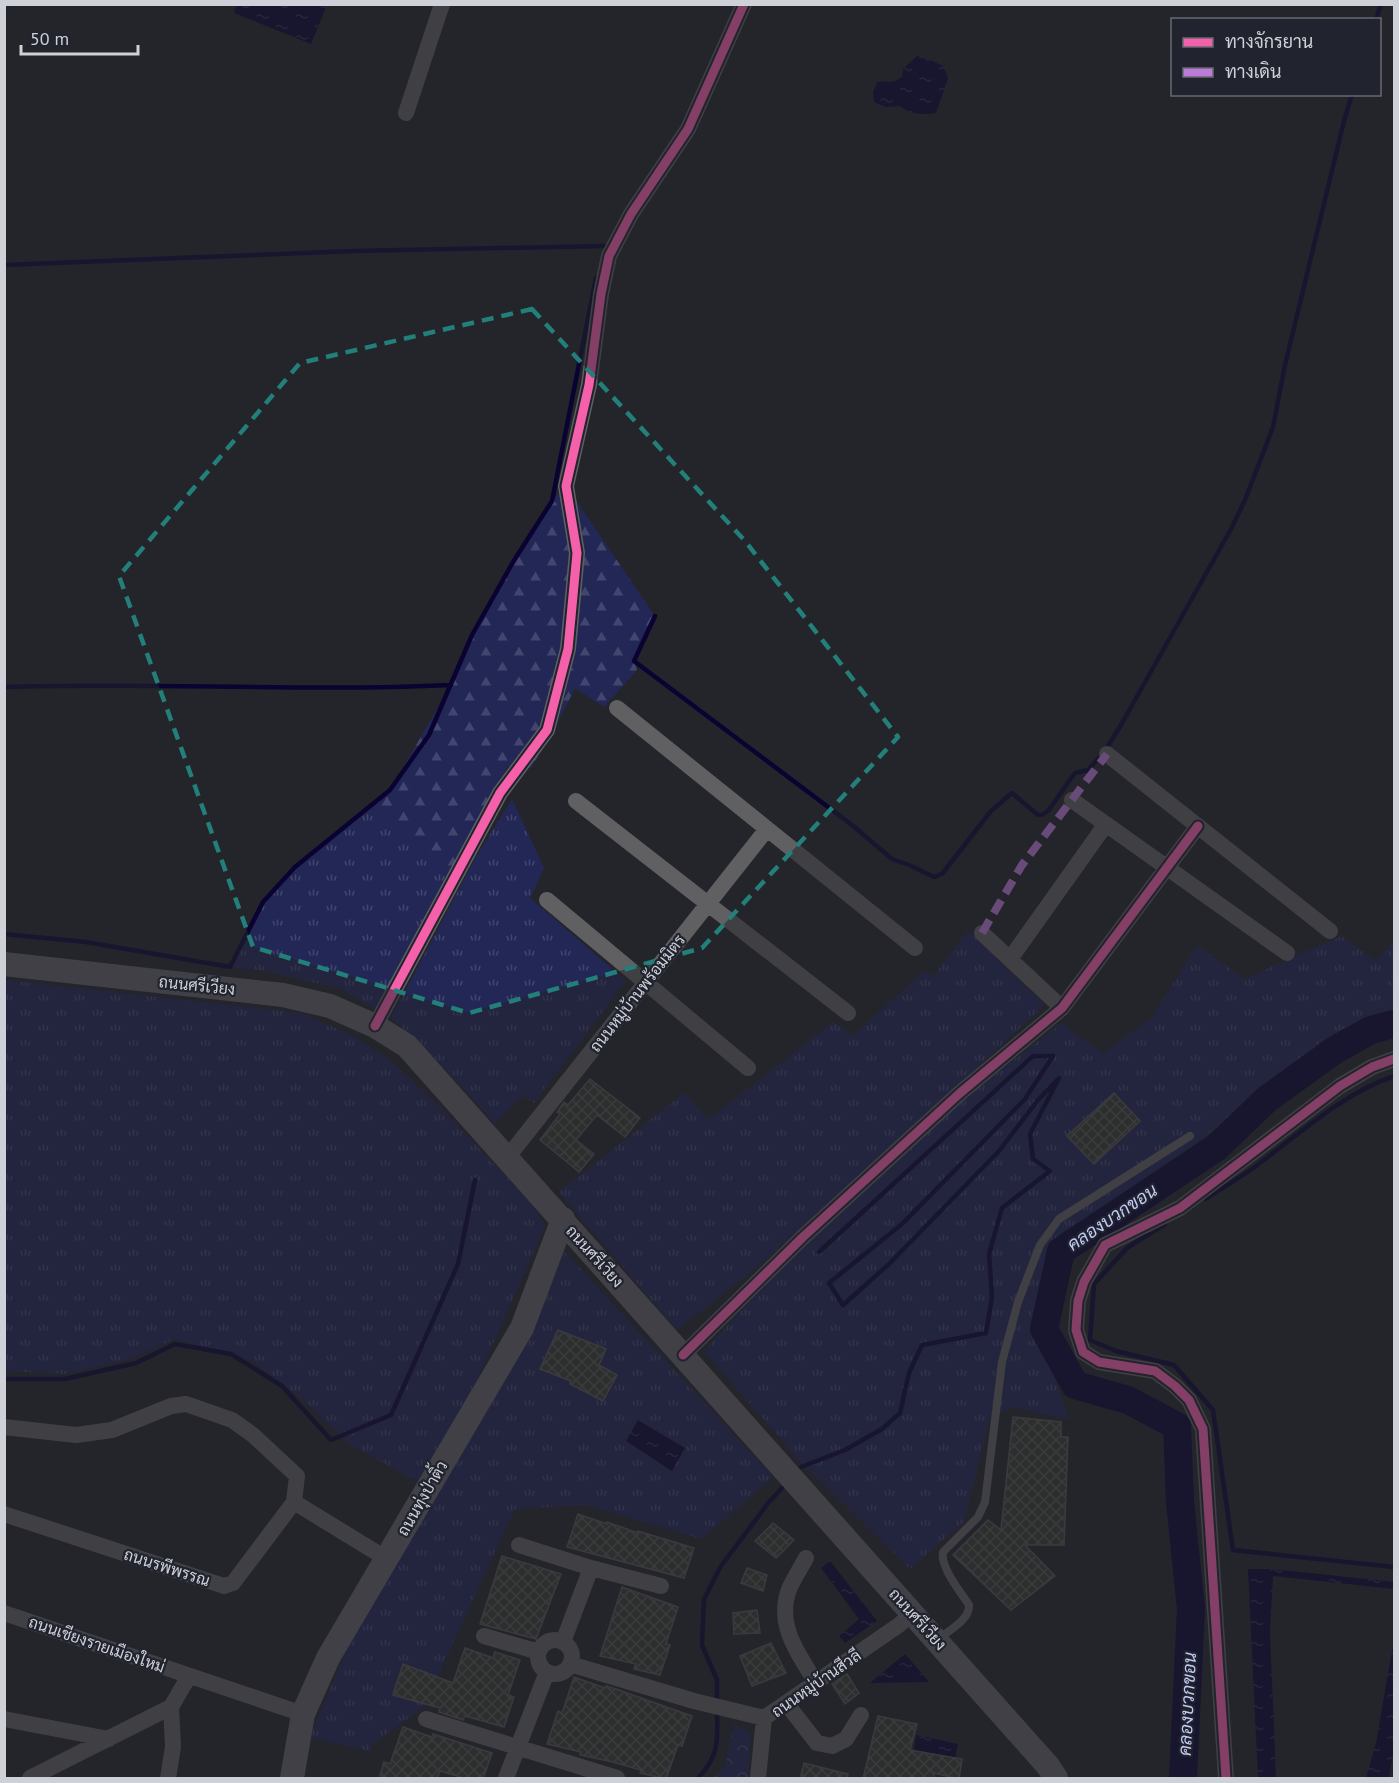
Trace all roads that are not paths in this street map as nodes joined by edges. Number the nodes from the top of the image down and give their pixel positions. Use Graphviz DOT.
graph roads {
  1 [pos="442,4"];
  2 [pos="744,4"];
  3 [pos="406,113"];
  4 [pos="617,708"];
  5 [pos="1107,754"];
  6 [pos="1072,800"];
  7 [pos="576,801"];
  8 [pos="1106,824"];
  9 [pos="1197,826"];
  10 [pos="767,829"];
  11 [pos="1167,867"];
  12 [pos="547,900"];
  13 [pos="708,904"];
  14 [pos="1330,931"];
  15 [pos="982,933"];
  16 [pos="915,948"];
  17 [pos="1287,953"];
  18 [pos="1010,959"];
  19 [pos="4,964"];
  20 [pos="645,983"];
  21 [pos="1062,1008"];
  22 [pos="848,1013"];
  23 [pos="375,1026"];
  24 [pos="1395,1059"];
  25 [pos="748,1068"];
  26 [pos="1190,1136"];
  27 [pos="507,1158"];
  28 [pos="563,1219"];
  29 [pos="683,1355"];
  30 [pos="4,1427"];
  31 [pos="294,1502"];
  32 [pos="4,1514"];
  33 [pos="519,1545"];
  34 [pos="387,1558"];
  35 [pos="806,1558"];
  36 [pos="591,1568"];
  37 [pos="661,1586"];
  38 [pos="4,1613"];
  39 [pos="900,1624"];
  40 [pos="484,1636"];
  41 [pos="937,1641"];
  42 [pos="563,1642"];
  43 [pos="539,1652"];
  44 [pos="570,1664"];
  45 [pos="547,1672"];
  46 [pos="189,1676"];
  47 [pos="816,1682"];
  48 [pos="786,1703"];
  49 [pos="171,1707"];
  50 [pos="303,1714"];
  51 [pos="861,1715"];
  52 [pos="764,1718"];
  53 [pos="4,1719"];
  54 [pos="426,1719"];
  55 [pos="109,1738"];
  56 [pos="519,1747"];
  57 [pos="30,1779"];
  58 [pos="168,1779"];
  59 [pos="292,1779"];
  60 [pos="506,1779"];
  61 [pos="618,1779"];
  62 [pos="758,1779"];
  63 [pos="1056,1779"];
  64 [pos="1226,1779"];
  1 -- 3 [label="street"];
  2 -- 23 [label="street"];
  4 -- 10 [label="street"];
  5 -- 9 [label="street"];
  6 -- 8 [label="street"];
  7 -- 13 [label="street"];
  8 -- 11 [label="street"];
  8 -- 18 [label="street"];
  9 -- 11 [label="street"];
  9 -- 14 [label="street"];
  10 -- 13 [label="street, ถนนหมู่บ้านพร้อมมิตร"];
  10 -- 16 [label="street"];
  11 -- 17 [label="street"];
  11 -- 21 [label="street"];
  12 -- 20 [label="street"];
  13 -- 20 [label="street, ถนนหมู่บ้านพร้อมมิตร"];
  13 -- 22 [label="street"];
  15 -- 18 [label="street"];
  18 -- 21 [label="street"];
  19 -- 23 [label="main road, ถนนศรีเวียง"];
  20 -- 25 [label="street"];
  20 -- 27 [label="street, ถนนหมู่บ้านพร้อมมิตร"];
  21 -- 29 [label="street"];
  23 -- 27 [label="main road, ถนนศรีเวียง"];
  24 -- 64 [label="street"];
  26 -- 41 [label="lane"];
  27 -- 28 [label="main road, ถนนศรีเวียง"];
  28 -- 29 [label="main road, ถนนศรีเวียง"];
  28 -- 34 [label="main road, ถนนทุ่งป่าติ้ว"];
  29 -- 39 [label="main road, ถนนศรีเวียง"];
  30 -- 31 [label="street"];
  31 -- 32 [label="street, ถนนรพีพรรณ"];
  31 -- 34 [label="street"];
  33 -- 36 [label="street"];
  34 -- 50 [label="main road, ถนนทุ่งป่าติ้ว"];
  35 -- 47 [label="street"];
  36 -- 37 [label="street"];
  36 -- 42 [label="street"];
  38 -- 46 [label="street, ถนนเชียงรายเมืองใหม่"];
  39 -- 41 [label="main road, ถนนศรีเวียง"];
  39 -- 47 [label="street, ถนนหมู่บ้านสีวลี"];
  40 -- 43 [label="street"];
  41 -- 63 [label="main road, ถนนศรีเวียง"];
  42 -- 43 [label="street"];
  42 -- 44 [label="street"];
  43 -- 45 [label="street"];
  44 -- 45 [label="street"];
  44 -- 52 [label="street"];
  45 -- 56 [label="street"];
  46 -- 49 [label="street, ถนนเชียงรายเมืองใหม่"];
  46 -- 50 [label="street, ถนนเชียงรายเมืองใหม่"];
  47 -- 48 [label="street, ถนนหมู่บ้านสีวลี"];
  48 -- 51 [label="street"];
  48 -- 52 [label="street, ถนนหมู่บ้านสีวลี"];
  49 -- 55 [label="street"];
  49 -- 58 [label="street"];
  50 -- 59 [label="main road, ถนนทุ่งป่าติ้ว"];
  52 -- 62 [label="street, ถนนหมู่บ้านสีวลี"];
  53 -- 55 [label="street"];
  54 -- 56 [label="street"];
  55 -- 57 [label="street"];
  56 -- 60 [label="street"];
  56 -- 61 [label="street"];
}
